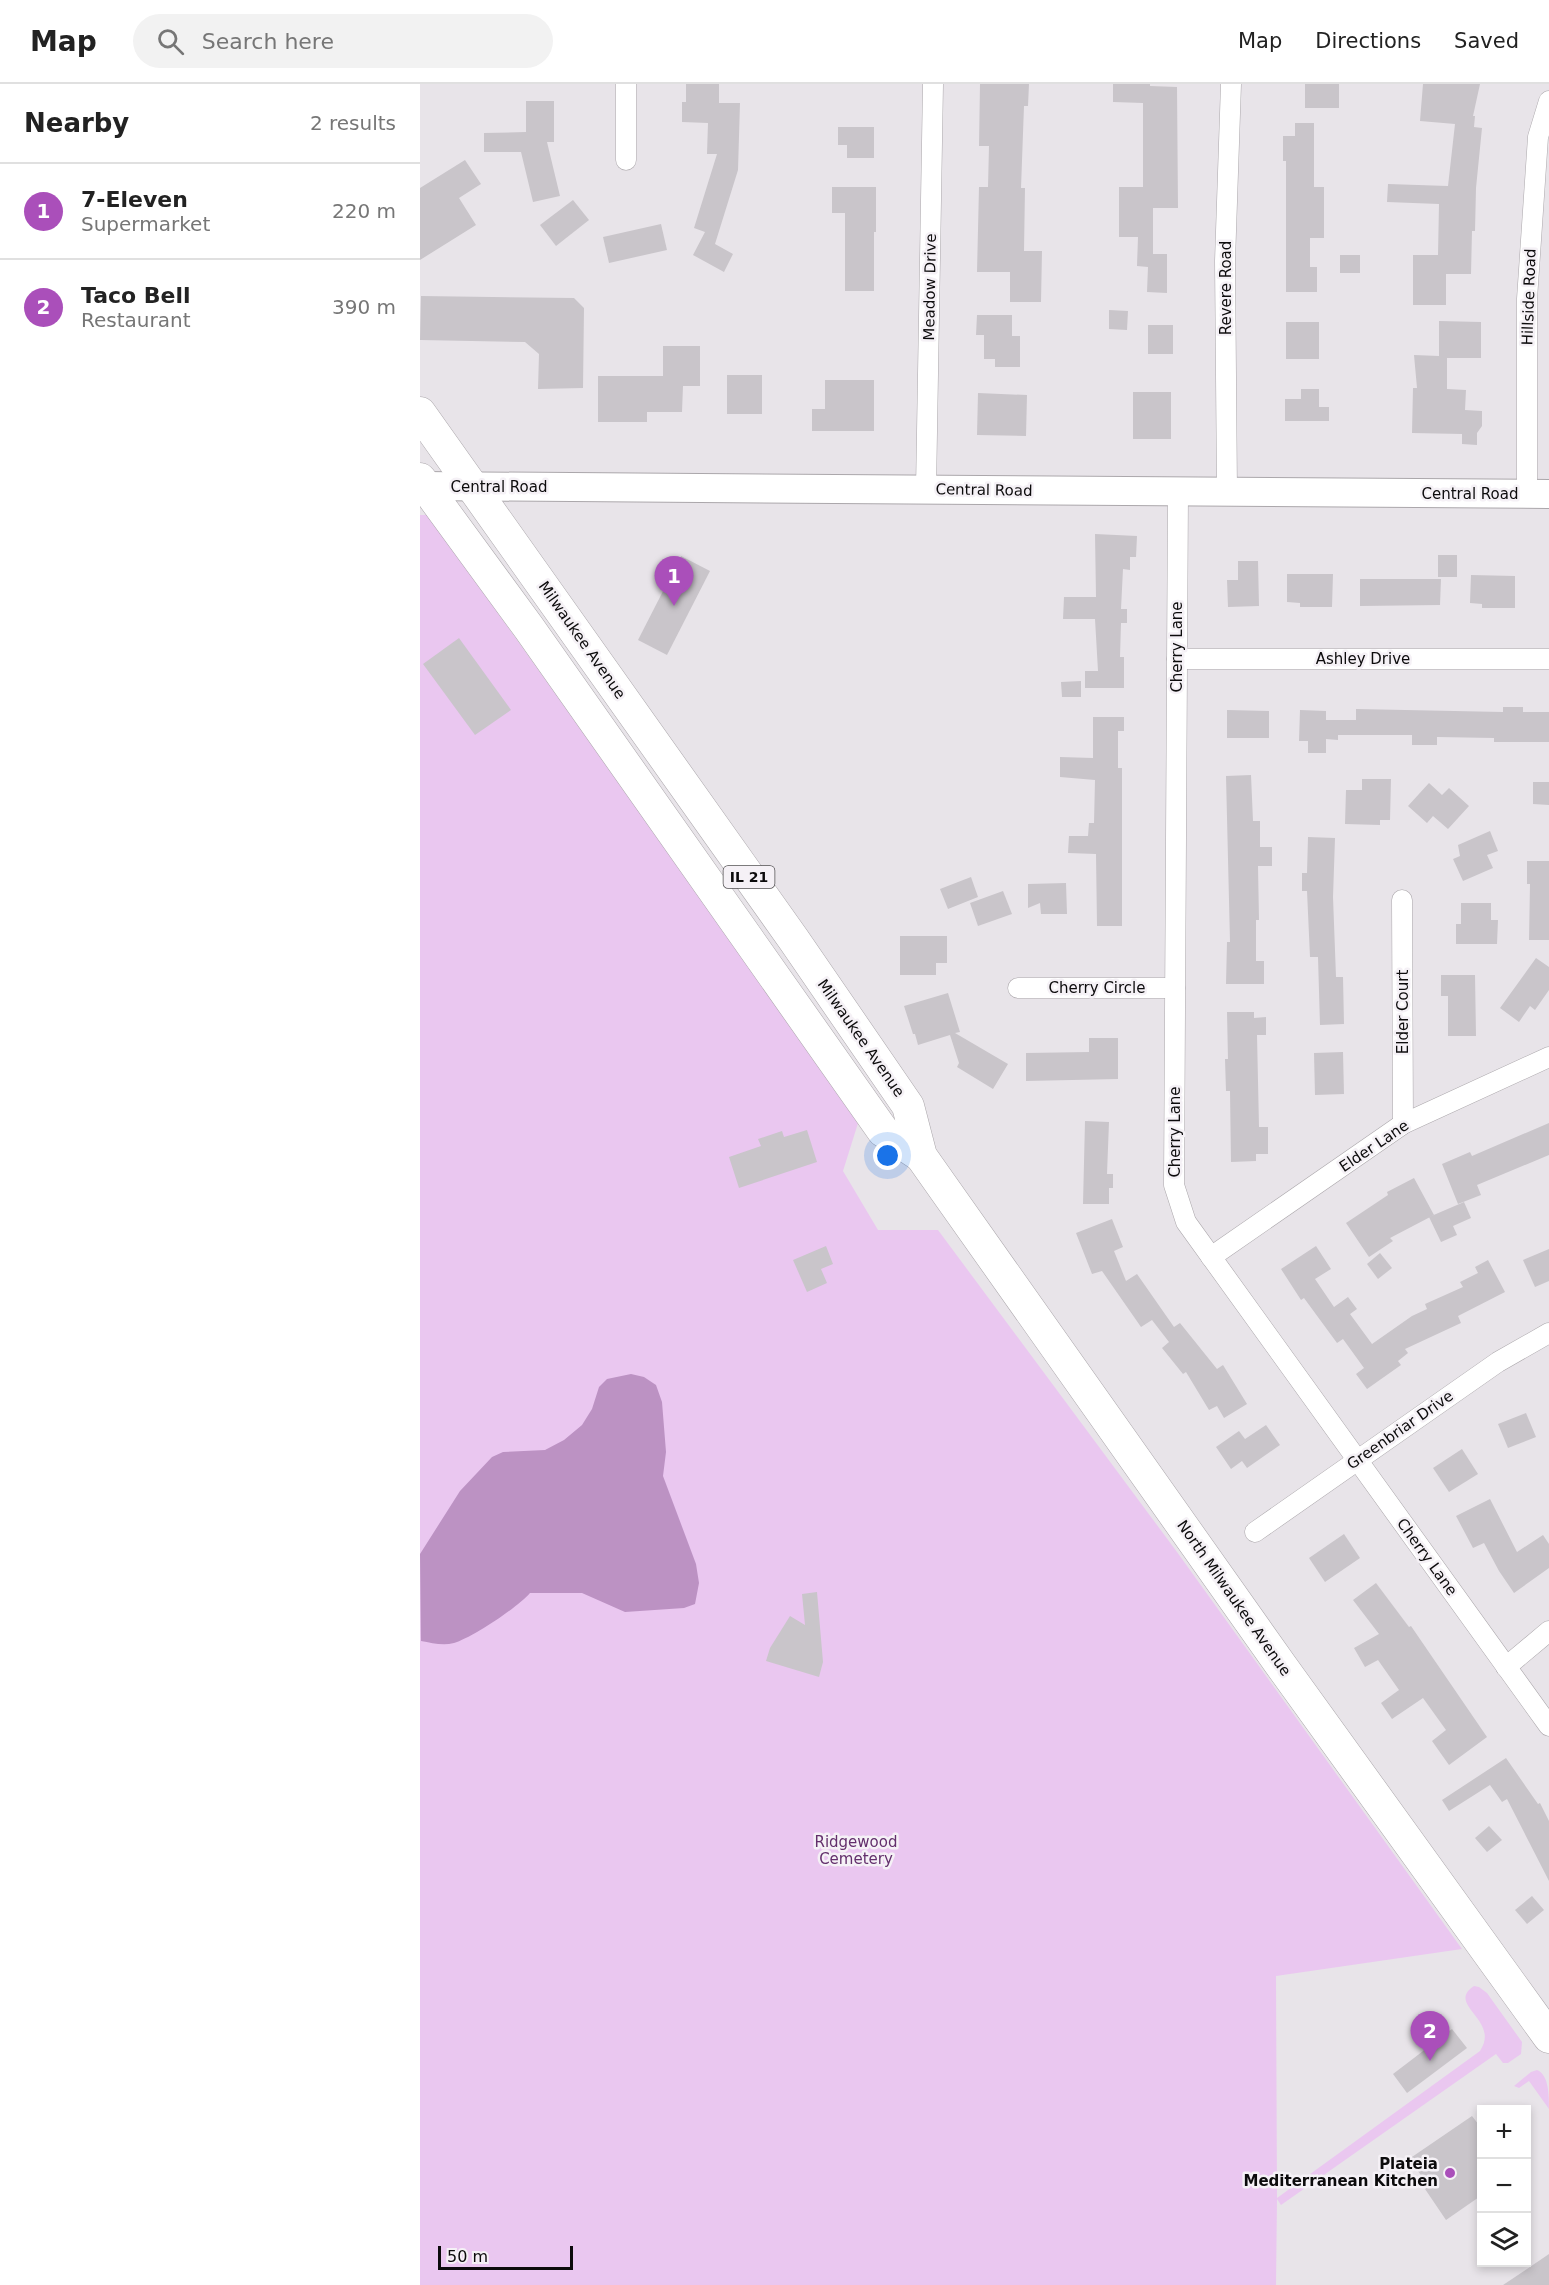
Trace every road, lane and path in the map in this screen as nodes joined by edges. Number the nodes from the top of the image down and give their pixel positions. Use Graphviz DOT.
graph roads {
  1 [pos="626,84"];
  2 [pos="933,84"];
  3 [pos="1231,84"];
  4 [pos="1549,102"];
  5 [pos="626,160"];
  6 [pos="420,413"];
  7 [pos="422,484"];
  8 [pos="473,487"];
  9 [pos="926,490"];
  10 [pos="1178,492"];
  11 [pos="1227,492"];
  12 [pos="1538,494"];
  13 [pos="1177,659"];
  14 [pos="1549,659"];
  15 [pos="1402,900"];
  16 [pos="1018,988"];
  17 [pos="1175,988"];
  18 [pos="1549,1057"];
  19 [pos="1403,1124"];
  20 [pos="921,1156"];
  21 [pos="1211,1257"];
  22 [pos="1549,1333"];
  23 [pos="1357,1460"];
  24 [pos="1255,1532"];
  25 [pos="1549,1631"];
  26 [pos="1506,1666"];
  27 [pos="1549,1726"];
  28 [pos="1549,2037"];
  1 -- 5 [label="street"];
  2 -- 9 [label="street, Meadow Drive"];
  3 -- 11 [label="street, Revere Road"];
  4 -- 12 [label="street, Hillside Road"];
  6 -- 8 [label="main road, Milwaukee Avenue / IL 21"];
  7 -- 8 [label="main road, Central Road"];
  7 -- 20 [label="main road, IL 21"];
  8 -- 9 [label="main road, Central Road"];
  8 -- 20 [label="main road, Milwaukee Avenue / IL 21"];
  9 -- 10 [label="main road, Central Road"];
  10 -- 11 [label="main road, Central Road"];
  10 -- 13 [label="street, Cherry Lane"];
  11 -- 12 [label="main road, Central Road"];
  13 -- 14 [label="street, Ashley Drive"];
  13 -- 17 [label="street, Cherry Lane"];
  15 -- 19 [label="street, Elder Court"];
  16 -- 17 [label="street, Cherry Circle"];
  17 -- 21 [label="street, Cherry Lane"];
  18 -- 19 [label="street, Elder Lane"];
  19 -- 21 [label="street, Elder Lane"];
  20 -- 28 [label="main road, North Milwaukee Avenue"];
  21 -- 23 [label="street, Cherry Lane"];
  22 -- 23 [label="street, Greenbriar Drive"];
  23 -- 24 [label="street, Greenbriar Drive"];
  23 -- 26 [label="street, Cherry Lane"];
  25 -- 26 [label="street"];
  26 -- 27 [label="street, Cherry Lane"];
}
